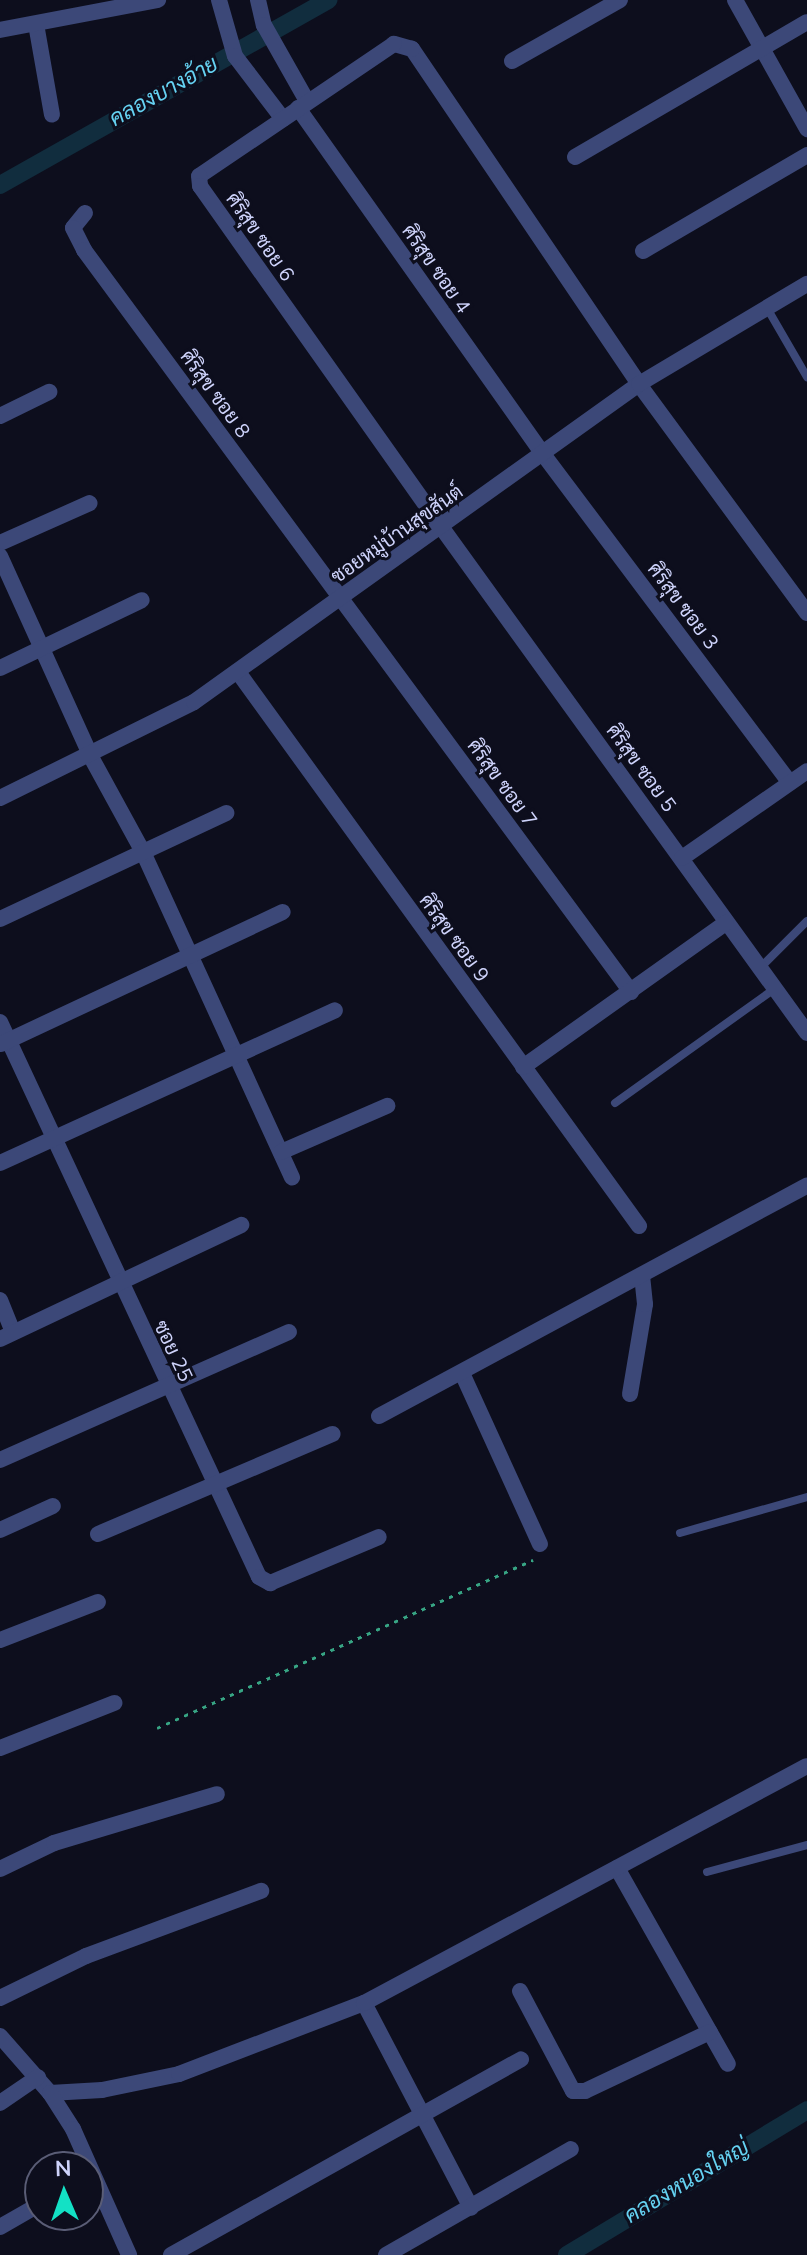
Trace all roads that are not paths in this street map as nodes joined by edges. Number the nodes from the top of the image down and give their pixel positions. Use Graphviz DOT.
graph roads {
  1 [pos="158,0"];
  2 [pos="219,0"];
  3 [pos="258,0"];
  4 [pos="620,0"];
  5 [pos="735,0"];
  6 [pos="807,22"];
  7 [pos="36,24"];
  8 [pos="0,30"];
  9 [pos="762,47"];
  10 [pos="512,61"];
  11 [pos="302,104"];
  12 [pos="52,115"];
  13 [pos="283,119"];
  14 [pos="807,129"];
  15 [pos="807,155"];
  16 [pos="575,157"];
  17 [pos="85,213"];
  18 [pos="643,251"];
  19 [pos="807,284"];
  20 [pos="767,308"];
  21 [pos="807,377"];
  22 [pos="639,384"];
  23 [pos="49,392"];
  24 [pos="0,416"];
  25 [pos="543,454"];
  26 [pos="90,503"];
  27 [pos="442,528"];
  28 [pos="0,543"];
  29 [pos="0,556"];
  30 [pos="341,598"];
  31 [pos="142,600"];
  32 [pos="807,613"];
  33 [pos="41,646"];
  34 [pos="0,668"];
  35 [pos="238,672"];
  36 [pos="91,757"];
  37 [pos="807,771"];
  38 [pos="790,783"];
  39 [pos="0,798"];
  40 [pos="226,813"];
  41 [pos="143,852"];
  42 [pos="682,858"];
  43 [pos="283,912"];
  44 [pos="0,919"];
  45 [pos="807,921"];
  46 [pos="726,923"];
  47 [pos="190,952"];
  48 [pos="759,969"];
  49 [pos="774,989"];
  50 [pos="631,992"];
  51 [pos="335,1010"];
  52 [pos="0,1022"];
  53 [pos="807,1033"];
  54 [pos="5,1042"];
  55 [pos="236,1055"];
  56 [pos="523,1067"];
  57 [pos="615,1103"];
  58 [pos="387,1106"];
  59 [pos="53,1139"];
  60 [pos="281,1152"];
  61 [pos="0,1163"];
  62 [pos="292,1178"];
  63 [pos="807,1186"];
  64 [pos="241,1225"];
  65 [pos="639,1226"];
  66 [pos="642,1275"];
  67 [pos="120,1284"];
  68 [pos="0,1300"];
  69 [pos="289,1332"];
  70 [pos="6,1336"];
  71 [pos="462,1373"];
  72 [pos="168,1386"];
  73 [pos="630,1394"];
  74 [pos="379,1416"];
  75 [pos="333,1434"];
  76 [pos="0,1460"];
  77 [pos="213,1484"];
  78 [pos="807,1497"];
  79 [pos="53,1506"];
  80 [pos="0,1530"];
  81 [pos="680,1533"];
  82 [pos="98,1534"];
  83 [pos="379,1537"];
  84 [pos="540,1544"];
  85 [pos="98,1602"];
  86 [pos="0,1640"];
  87 [pos="114,1703"];
  88 [pos="0,1748"];
  89 [pos="807,1766"];
  90 [pos="217,1794"];
  91 [pos="807,1845"];
  92 [pos="617,1868"];
  93 [pos="0,1869"];
  94 [pos="707,1872"];
  95 [pos="261,1891"];
  96 [pos="520,1991"];
  97 [pos="0,1998"];
  98 [pos="364,2003"];
  99 [pos="710,2032"];
  100 [pos="0,2036"];
  101 [pos="521,2059"];
  102 [pos="728,2064"];
  103 [pos="38,2077"];
  104 [pos="50,2093"];
  105 [pos="0,2103"];
  106 [pos="424,2113"];
  107 [pos="571,2149"];
  108 [pos="78,2151"];
  109 [pos="104,2204"];
  110 [pos="471,2208"];
  111 [pos="24,2213"];
  112 [pos="0,2227"];
  113 [pos="129,2255"];
  114 [pos="171,2255"];
  115 [pos="386,2255"];
  1 -- 7 [label="street"];
  2 -- 13 [label="street"];
  3 -- 11 [label="street, ศิริสุข ซอย 4"];
  4 -- 10 [label="street"];
  5 -- 9 [label="street"];
  6 -- 9 [label="street"];
  7 -- 8 [label="street"];
  7 -- 12 [label="street"];
  9 -- 14 [label="street"];
  9 -- 16 [label="street"];
  11 -- 13 [label="street, ศิริสุข ซอย 6"];
  11 -- 22 [label="street, ศิริสุข ซอย 6"];
  11 -- 25 [label="street, ศิริสุข ซอย 4"];
  13 -- 27 [label="street, ศิริสุข ซอย 6"];
  15 -- 18 [label="street"];
  17 -- 30 [label="street, ศิริสุข ซอย 8"];
  19 -- 20 [label="street, ซอยหมู่บ้านสุขสันต์"];
  20 -- 21 [label="lane"];
  20 -- 22 [label="street, ซอยหมู่บ้านสุขสันต์"];
  22 -- 25 [label="street, ซอยหมู่บ้านสุขสันต์"];
  22 -- 32 [label="street"];
  23 -- 24 [label="street"];
  25 -- 27 [label="street, ซอยหมู่บ้านสุขสันต์"];
  25 -- 38 [label="street, ศิริสุข ซอย 3"];
  26 -- 28 [label="street"];
  27 -- 30 [label="street, ซอยหมู่บ้านสุขสันต์"];
  27 -- 42 [label="street, ศิริสุข ซอย 5"];
  29 -- 33 [label="street"];
  30 -- 35 [label="street, ซอยหมู่บ้านสุขสันต์"];
  30 -- 50 [label="street, ศิริสุข ซอย 7"];
  31 -- 33 [label="street"];
  33 -- 34 [label="street"];
  33 -- 36 [label="street"];
  35 -- 36 [label="street, ซอยหมู่บ้านสุขสันต์"];
  35 -- 56 [label="street, ศิริสุข ซอย 9"];
  36 -- 39 [label="street, ซอยหมู่บ้านสุขสันต์"];
  36 -- 41 [label="street"];
  37 -- 38 [label="street"];
  38 -- 42 [label="street"];
  40 -- 41 [label="street"];
  41 -- 44 [label="street"];
  41 -- 47 [label="street"];
  42 -- 46 [label="street, ศิริสุข ซอย 5"];
  43 -- 47 [label="street"];
  45 -- 48 [label="lane"];
  46 -- 48 [label="street, ศิริสุข ซอย 5"];
  46 -- 50 [label="street"];
  47 -- 54 [label="street"];
  47 -- 55 [label="street"];
  48 -- 49 [label="street, ศิริสุข ซอย 5"];
  49 -- 53 [label="street, ศิริสุข ซอย 5"];
  49 -- 57 [label="lane"];
  50 -- 56 [label="street"];
  51 -- 55 [label="street"];
  52 -- 54 [label="street, ซอย 25"];
  54 -- 59 [label="street, ซอย 25"];
  55 -- 59 [label="street"];
  55 -- 60 [label="street"];
  56 -- 65 [label="street, ศิริสุข ซอย 9"];
  58 -- 60 [label="street"];
  59 -- 61 [label="street"];
  59 -- 67 [label="street, ซอย 25"];
  60 -- 62 [label="street"];
  63 -- 66 [label="street"];
  64 -- 67 [label="street"];
  66 -- 71 [label="street"];
  66 -- 73 [label="street"];
  67 -- 70 [label="street"];
  67 -- 72 [label="street, ซอย 25"];
  68 -- 70 [label="street"];
  69 -- 72 [label="street"];
  71 -- 74 [label="street"];
  71 -- 84 [label="street"];
  72 -- 76 [label="street"];
  72 -- 77 [label="street, ซอย 25"];
  75 -- 77 [label="street"];
  77 -- 82 [label="street"];
  77 -- 83 [label="street, ซอย 25"];
  78 -- 81 [label="lane"];
  79 -- 80 [label="street"];
  85 -- 86 [label="street"];
  87 -- 88 [label="street"];
  89 -- 92 [label="street"];
  90 -- 93 [label="street"];
  91 -- 94 [label="lane"];
  92 -- 98 [label="street"];
  92 -- 99 [label="street"];
  95 -- 97 [label="street"];
  96 -- 99 [label="street"];
  98 -- 104 [label="street"];
  98 -- 106 [label="street"];
  99 -- 102 [label="street"];
  100 -- 103 [label="street"];
  101 -- 106 [label="street"];
  103 -- 104 [label="street"];
  103 -- 105 [label="street"];
  104 -- 108 [label="street"];
  106 -- 110 [label="street"];
  106 -- 114 [label="street"];
  107 -- 110 [label="street"];
  109 -- 113 [label="street"];
  110 -- 115 [label="street"];
  111 -- 112 [label="street"];
}
